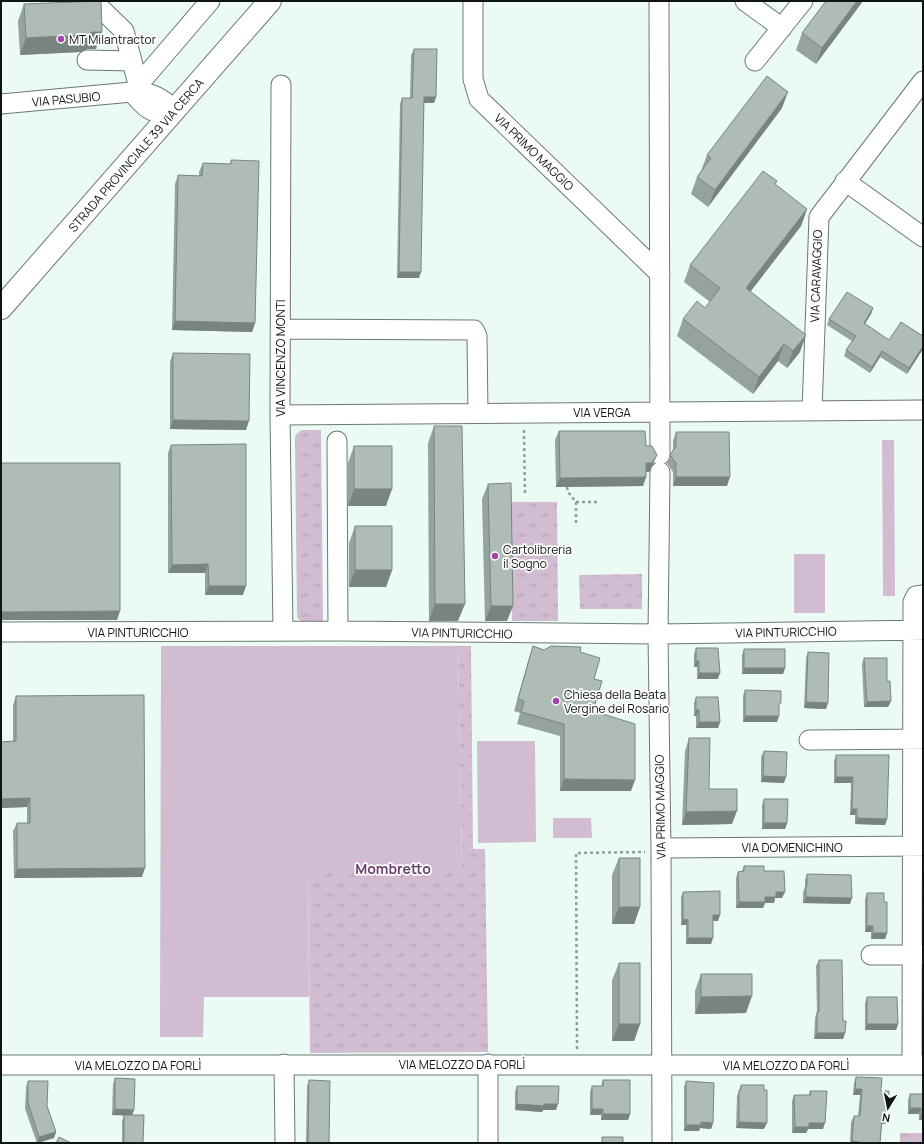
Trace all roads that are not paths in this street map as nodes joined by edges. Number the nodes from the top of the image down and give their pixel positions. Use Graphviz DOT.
graph roads {
  1 [pos="210,1"];
  2 [pos="270,1"];
  3 [pos="473,1"];
  4 [pos="659,1"];
  5 [pos="745,1"];
  6 [pos="803,1"];
  7 [pos="57,7"];
  8 [pos="782,28"];
  9 [pos="87,60"];
  10 [pos="132,61"];
  11 [pos="755,61"];
  12 [pos="923,81"];
  13 [pos="281,85"];
  14 [pos="135,88"];
  15 [pos="1,104"];
  16 [pos="171,115"];
  17 [pos="845,181"];
  18 [pos="923,237"];
  19 [pos="660,274"];
  20 [pos="1,308"];
  21 [pos="280,329"];
  22 [pos="923,410"];
  23 [pos="812,411"];
  24 [pos="660,412"];
  25 [pos="478,413"];
  26 [pos="280,415"];
  27 [pos="337,441"];
  28 [pos="923,595"];
  29 [pos="918,630"];
  30 [pos="283,631"];
  31 [pos="338,631"];
  32 [pos="1,632"];
  33 [pos="658,634"];
  34 [pos="918,739"];
  35 [pos="809,740"];
  36 [pos="918,846"];
  37 [pos="661,850"];
  38 [pos="871,955"];
  39 [pos="918,955"];
  40 [pos="284,1064"];
  41 [pos="488,1064"];
  42 [pos="662,1064"];
  43 [pos="1,1065"];
  44 [pos="918,1065"];
  45 [pos="285,1143"];
  46 [pos="488,1143"];
  47 [pos="662,1143"];
  1 -- 14 [label="street"];
  2 -- 16 [label="main road, STRADA PROVINCIALE 39 VIA CERCA"];
  3 -- 19 [label="street, VIA PRIMO MAGGIO"];
  4 -- 19 [label="street, VIA PRIMO MAGGIO"];
  5 -- 8 [label="street"];
  6 -- 8 [label="street"];
  7 -- 10 [label="street"];
  8 -- 11 [label="street"];
  9 -- 10 [label="street"];
  10 -- 14 [label="street"];
  12 -- 17 [label="street, VIA CARAVAGGIO"];
  13 -- 21 [label="street, VIA VINCENZO MONTI"];
  14 -- 15 [label="street, VIA PASUBIO"];
  14 -- 16 [label="street"];
  16 -- 20 [label="main road, STRADA PROVINCIALE 39 VIA CERCA"];
  17 -- 18 [label="street"];
  17 -- 23 [label="street, VIA CARAVAGGIO"];
  19 -- 24 [label="street, VIA PRIMO MAGGIO"];
  21 -- 25 [label="street"];
  21 -- 26 [label="street, VIA VINCENZO MONTI"];
  22 -- 23 [label="street, VIA VERGA"];
  23 -- 24 [label="street, VIA VERGA"];
  24 -- 25 [label="street, VIA VERGA"];
  24 -- 33 [label="street, VIA PRIMO MAGGIO"];
  25 -- 26 [label="street, VIA VERGA"];
  26 -- 30 [label="street, VIA VINCENZO MONTI"];
  27 -- 31 [label="street"];
  28 -- 29 [label="street"];
  29 -- 33 [label="street, VIA PINTURICCHIO"];
  29 -- 34 [label="street"];
  30 -- 31 [label="street, VIA PINTURICCHIO"];
  30 -- 32 [label="street, VIA PINTURICCHIO"];
  31 -- 33 [label="street, VIA PINTURICCHIO"];
  33 -- 37 [label="street, VIA PRIMO MAGGIO"];
  34 -- 35 [label="street"];
  34 -- 36 [label="street"];
  36 -- 37 [label="street, VIA DOMENICHINO"];
  36 -- 39 [label="street"];
  37 -- 42 [label="street, VIA PRIMO MAGGIO"];
  38 -- 39 [label="street"];
  39 -- 44 [label="street"];
  40 -- 41 [label="street, VIA MELOZZO DA FORLÌ"];
  40 -- 43 [label="street, VIA MELOZZO DA FORLÌ"];
  40 -- 45 [label="street"];
  41 -- 42 [label="street, VIA MELOZZO DA FORLÌ"];
  41 -- 46 [label="street"];
  42 -- 44 [label="street, VIA MELOZZO DA FORLÌ"];
  42 -- 47 [label="street, VIA PRIMO MAGGIO"];
}
